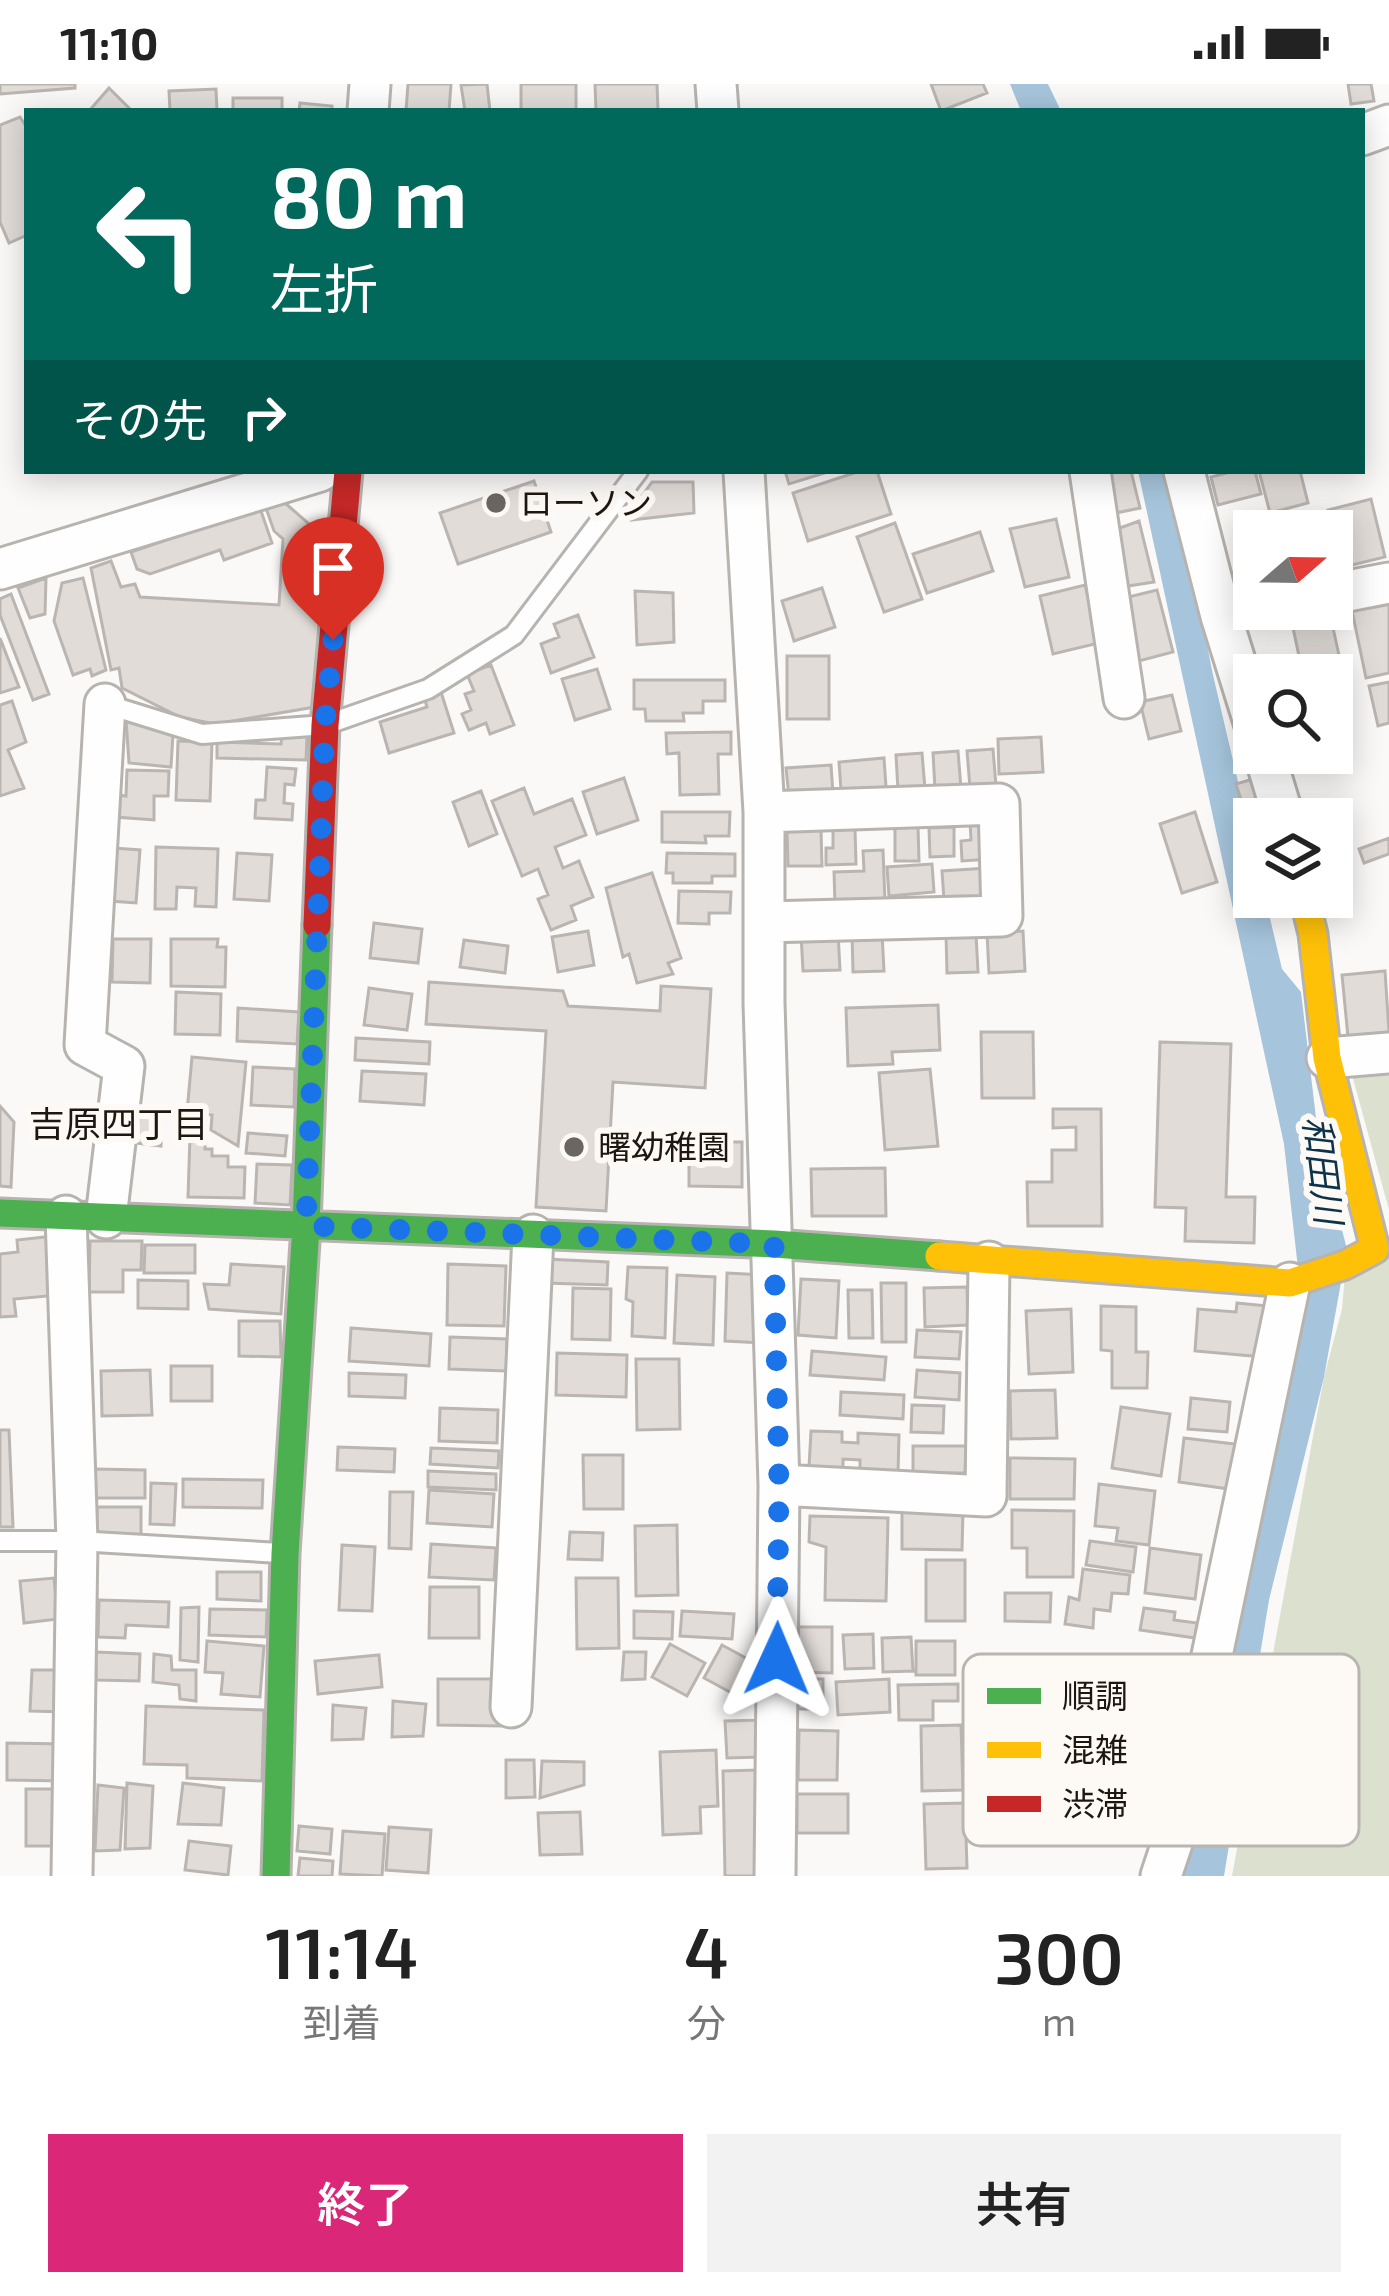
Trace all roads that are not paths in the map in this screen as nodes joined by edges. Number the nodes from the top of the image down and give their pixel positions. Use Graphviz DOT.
graph roads {
  1 [pos="310,474"];
  2 [pos="348,474"];
  3 [pos="636,474"];
  4 [pos="745,474"];
  5 [pos="1090,474"];
  6 [pos="1185,474"];
  7 [pos="0,569"];
  8 [pos="1389,583"];
  9 [pos="1353,590"];
  10 [pos="1233,599"];
  11 [pos="1124,698"];
  12 [pos="105,704"];
  13 [pos="325,725"];
  14 [pos="764,812"];
  15 [pos="1309,918"];
  16 [pos="765,922"];
  17 [pos="1389,1053"];
  18 [pos="1327,1058"];
  19 [pos="0,1213"];
  20 [pos="67,1216"];
  21 [pos="106,1218"];
  22 [pos="306,1226"];
  23 [pos="533,1235"];
  24 [pos="774,1244"];
  25 [pos="989,1262"];
  26 [pos="1290,1283"];
  27 [pos="779,1485"];
  28 [pos="0,1541"];
  29 [pos="77,1541"];
  30 [pos="285,1554"];
  31 [pos="1212,1654"];
  32 [pos="511,1707"];
  33 [pos="1171,1846"];
  34 [pos="72,1876"];
  35 [pos="276,1876"];
  36 [pos="775,1876"];
  37 [pos="1162,1876"];
  1 -- 7 [label="street"];
  2 -- 13 [label="street"];
  3 -- 13 [label="lane"];
  4 -- 14 [label="street"];
  5 -- 11 [label="street"];
  6 -- 10 [label="street"];
  8 -- 9 [label="street"];
  12 -- 13 [label="lane"];
  12 -- 21 [label="street"];
  13 -- 22 [label="street"];
  14 -- 16 [label="street"];
  14 -- 16 [label="street"];
  15 -- 18 [label="street"];
  16 -- 24 [label="street"];
  17 -- 18 [label="street"];
  18 -- 26 [label="street"];
  19 -- 20 [label="street"];
  20 -- 21 [label="street"];
  20 -- 29 [label="street"];
  21 -- 22 [label="street"];
  22 -- 23 [label="street"];
  22 -- 30 [label="street"];
  23 -- 24 [label="street"];
  23 -- 32 [label="street"];
  24 -- 25 [label="street"];
  24 -- 27 [label="street"];
  25 -- 26 [label="street"];
  25 -- 27 [label="street"];
  26 -- 31 [label="street"];
  27 -- 36 [label="street"];
  28 -- 29 [label="lane"];
  29 -- 30 [label="lane"];
  29 -- 34 [label="street"];
  30 -- 35 [label="street"];
  33 -- 37 [label="street"];
}
